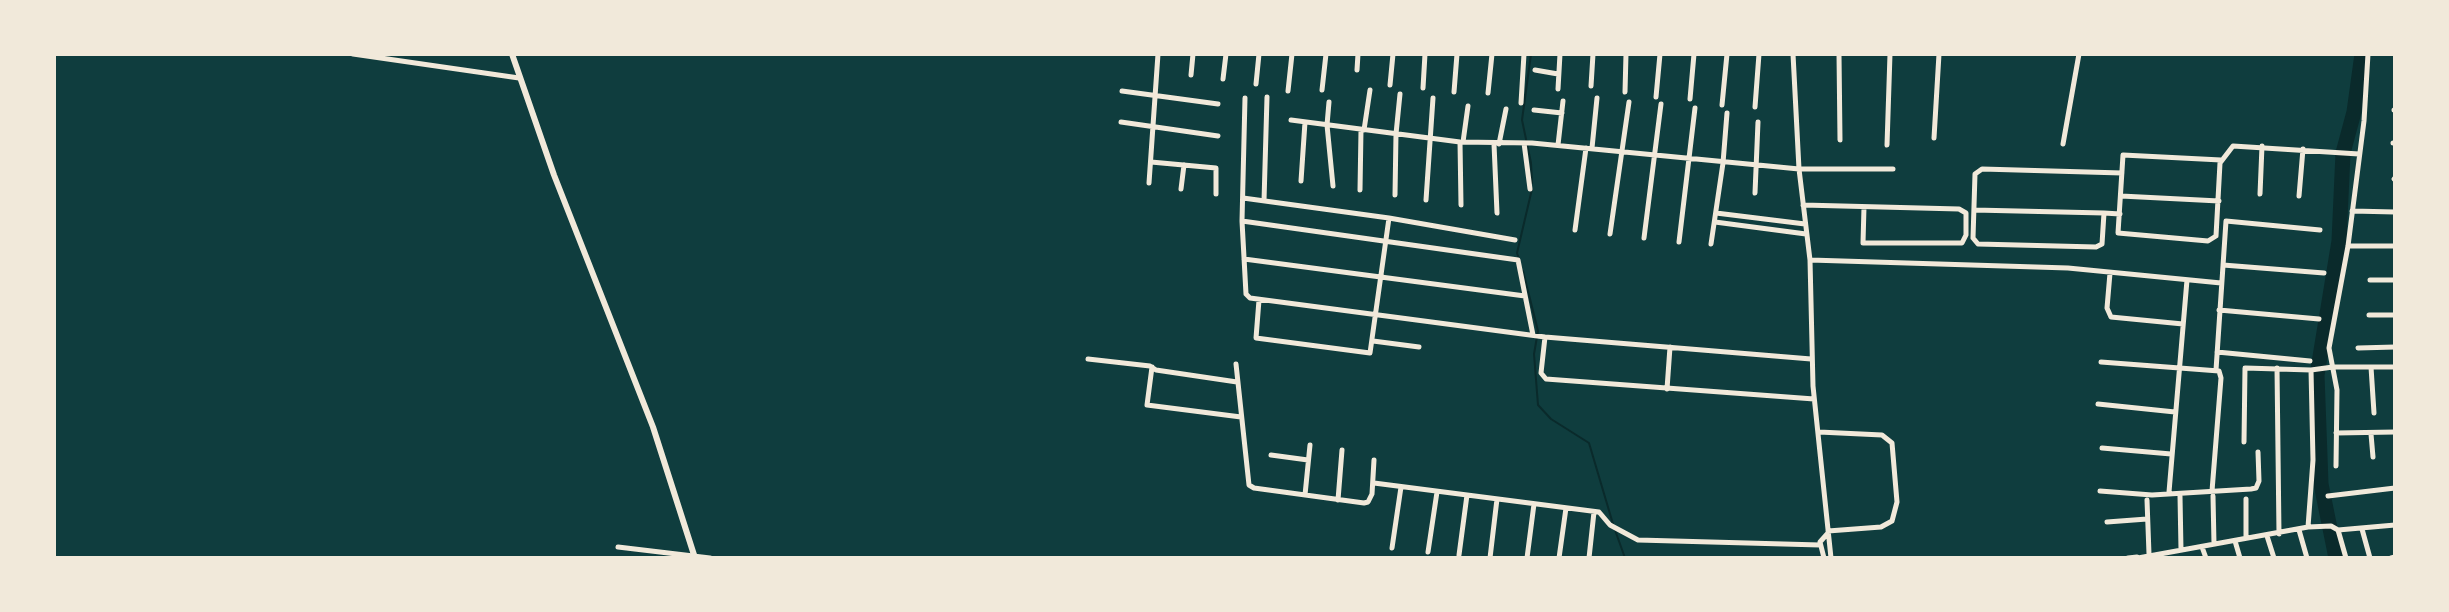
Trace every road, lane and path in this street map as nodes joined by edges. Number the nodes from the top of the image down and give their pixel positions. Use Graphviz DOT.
graph roads {
  1 [pos="353,54"];
  2 [pos="512,54"];
  3 [pos="1158,54"];
  4 [pos="1193,54"];
  5 [pos="1226,54"];
  6 [pos="1259,54"];
  7 [pos="1292,54"];
  8 [pos="1326,54"];
  9 [pos="1358,54"];
  10 [pos="1393,54"];
  11 [pos="1425,54"];
  12 [pos="1457,54"];
  13 [pos="1492,54"];
  14 [pos="1524,54"];
  15 [pos="1560,54"];
  16 [pos="1593,54"];
  17 [pos="1626,54"];
  18 [pos="1660,54"];
  19 [pos="1694,54"];
  20 [pos="1727,54"];
  21 [pos="1760,54"];
  22 [pos="1793,54"];
  23 [pos="1839,54"];
  24 [pos="1890,54"];
  25 [pos="1939,54"];
  26 [pos="2079,54"];
  27 [pos="2368,54"];
  28 [pos="1357,70"];
  29 [pos="1535,70"];
  30 [pos="1558,74"];
  31 [pos="1191,75"];
  32 [pos="519,78"];
  33 [pos="1223,79"];
  34 [pos="1256,84"];
  35 [pos="1390,85"];
  36 [pos="1591,86"];
  37 [pos="1423,88"];
  38 [pos="1558,89"];
  39 [pos="1322,90"];
  40 [pos="1370,90"];
  41 [pos="1122,91"];
  42 [pos="1288,91"];
  43 [pos="1454,92"];
  44 [pos="1625,92"];
  45 [pos="1488,93"];
  46 [pos="1400,94"];
  47 [pos="1154,96"];
  48 [pos="1268,97"];
  49 [pos="1656,97"];
  50 [pos="1245,98"];
  51 [pos="1433,98"];
  52 [pos="1597,98"];
  53 [pos="1690,99"];
  54 [pos="1563,101"];
  55 [pos="1329,102"];
  56 [pos="1629,102"];
  57 [pos="1521,103"];
  58 [pos="1218,104"];
  59 [pos="1661,104"];
  60 [pos="1722,105"];
  61 [pos="1468,106"];
  62 [pos="1755,107"];
  63 [pos="1695,108"];
  64 [pos="1506,109"];
  65 [pos="1534,110"];
  66 [pos="1562,112"];
  67 [pos="1727,113"];
  68 [pos="1291,120"];
  69 [pos="1121,122"];
  70 [pos="1305,122"];
  71 [pos="1758,122"];
  72 [pos="1327,125"];
  73 [pos="1152,128"];
  74 [pos="1362,130"];
  75 [pos="1396,134"];
  76 [pos="1218,136"];
  77 [pos="1428,137"];
  78 [pos="1934,138"];
  79 [pos="1840,140"];
  80 [pos="1461,142"];
  81 [pos="1524,143"];
  82 [pos="1497,144"];
  83 [pos="2062,144"];
  84 [pos="1558,145"];
  85 [pos="1887,145"];
  86 [pos="2262,146"];
  87 [pos="1589,148"];
  88 [pos="2303,149"];
  89 [pos="1622,151"];
  90 [pos="1655,154"];
  91 [pos="2359,154"];
  92 [pos="1688,158"];
  93 [pos="2221,160"];
  94 [pos="1151,162"];
  95 [pos="1723,163"];
  96 [pos="1184,165"];
  97 [pos="1756,165"];
  98 [pos="1799,169"];
  99 [pos="1893,169"];
  100 [pos="2122,173"];
  101 [pos="1301,181"];
  102 [pos="1149,183"];
  103 [pos="1333,186"];
  104 [pos="1181,189"];
  105 [pos="1530,189"];
  106 [pos="1360,190"];
  107 [pos="1755,193"];
  108 [pos="1216,194"];
  109 [pos="2260,194"];
  110 [pos="1395,195"];
  111 [pos="2121,196"];
  112 [pos="2299,196"];
  113 [pos="1243,198"];
  114 [pos="1426,200"];
  115 [pos="1264,201"];
  116 [pos="2219,201"];
  117 [pos="1461,205"];
  118 [pos="1803,205"];
  119 [pos="1864,207"];
  120 [pos="1974,210"];
  121 [pos="2352,211"];
  122 [pos="2395,212"];
  123 [pos="1497,213"];
  124 [pos="1716,213"];
  125 [pos="2104,213"];
  126 [pos="2120,213"];
  127 [pos="1389,218"];
  128 [pos="1242,221"];
  129 [pos="1715,222"];
  130 [pos="1805,224"];
  131 [pos="1575,230"];
  132 [pos="2320,230"];
  133 [pos="1610,234"];
  134 [pos="1806,234"];
  135 [pos="1644,238"];
  136 [pos="1515,240"];
  137 [pos="1386,241"];
  138 [pos="1679,242"];
  139 [pos="1711,244"];
  140 [pos="2348,246"];
  141 [pos="2395,246"];
  142 [pos="1244,259"];
  143 [pos="1810,260"];
  144 [pos="2223,265"];
  145 [pos="2110,273"];
  146 [pos="2324,273"];
  147 [pos="1381,277"];
  148 [pos="2187,280"];
  149 [pos="2370,280"];
  150 [pos="2395,280"];
  151 [pos="2221,283"];
  152 [pos="1525,296"];
  153 [pos="1259,300"];
  154 [pos="2219,310"];
  155 [pos="1376,315"];
  156 [pos="2369,315"];
  157 [pos="2395,315"];
  158 [pos="2319,319"];
  159 [pos="2183,324"];
  160 [pos="1539,336"];
  161 [pos="1373,341"];
  162 [pos="1419,347"];
  163 [pos="1670,347"];
  164 [pos="2395,347"];
  165 [pos="2358,348"];
  166 [pos="2217,352"];
  167 [pos="1088,359"];
  168 [pos="1811,359"];
  169 [pos="2310,361"];
  170 [pos="2101,362"];
  171 [pos="1236,364"];
  172 [pos="1152,367"];
  173 [pos="2330,367"];
  174 [pos="2371,367"];
  175 [pos="2395,367"];
  176 [pos="2277,368"];
  177 [pos="2178,369"];
  178 [pos="2216,370"];
  179 [pos="2312,370"];
  180 [pos="1237,382"];
  181 [pos="1667,388"];
  182 [pos="1814,399"];
  183 [pos="2098,404"];
  184 [pos="2175,412"];
  185 [pos="2374,413"];
  186 [pos="1241,417"];
  187 [pos="1819,432"];
  188 [pos="2395,432"];
  189 [pos="2336,433"];
  190 [pos="2371,434"];
  191 [pos="2244,442"];
  192 [pos="1310,445"];
  193 [pos="2102,448"];
  194 [pos="1342,450"];
  195 [pos="2258,452"];
  196 [pos="2171,454"];
  197 [pos="1270,455"];
  198 [pos="2373,457"];
  199 [pos="1308,460"];
  200 [pos="1374,460"];
  201 [pos="2336,466"];
  202 [pos="1374,483"];
  203 [pos="1401,487"];
  204 [pos="2395,489"];
  205 [pos="2100,491"];
  206 [pos="1437,492"];
  207 [pos="2169,492"];
  208 [pos="2213,493"];
  209 [pos="1305,495"];
  210 [pos="1467,495"];
  211 [pos="2328,495"];
  212 [pos="2180,496"];
  213 [pos="1497,499"];
  214 [pos="2246,499"];
  215 [pos="1338,500"];
  216 [pos="2147,500"];
  217 [pos="1534,504"];
  218 [pos="1566,508"];
  219 [pos="1594,512"];
  220 [pos="2147,519"];
  221 [pos="2107,522"];
  222 [pos="2395,525"];
  223 [pos="2308,527"];
  224 [pos="2362,529"];
  225 [pos="2299,530"];
  226 [pos="2338,530"];
  227 [pos="1828,532"];
  228 [pos="2279,534"];
  229 [pos="2267,536"];
  230 [pos="2246,538"];
  231 [pos="2235,541"];
  232 [pos="2214,544"];
  233 [pos="1820,545"];
  234 [pos="2202,547"];
  235 [pos="618,548"];
  236 [pos="1392,548"];
  237 [pos="2181,550"];
  238 [pos="1428,552"];
  239 [pos="2149,554"];
  240 [pos="1459,555"];
  241 [pos="2170,555"];
  242 [pos="694,557"];
  243 [pos="2137,557"];
  244 [pos="710,558"];
  245 [pos="1490,558"];
  246 [pos="1527,558"];
  247 [pos="1559,558"];
  248 [pos="1589,558"];
  249 [pos="1824,558"];
  250 [pos="1831,558"];
  251 [pos="2128,558"];
  252 [pos="2206,558"];
  253 [pos="2240,558"];
  254 [pos="2274,558"];
  255 [pos="2307,558"];
  256 [pos="2346,558"];
  257 [pos="2370,558"];
  1 -- 32 [label="street"];
  2 -- 32 [label="street"];
  3 -- 47 [label="street"];
  4 -- 31 [label="street"];
  5 -- 33 [label="street"];
  6 -- 34 [label="street"];
  7 -- 42 [label="street"];
  8 -- 39 [label="street"];
  9 -- 28 [label="street"];
  10 -- 35 [label="street"];
  11 -- 37 [label="street"];
  12 -- 43 [label="street"];
  13 -- 45 [label="street"];
  14 -- 57 [label="street"];
  15 -- 30 [label="street"];
  16 -- 36 [label="street"];
  17 -- 44 [label="street"];
  18 -- 49 [label="street"];
  19 -- 53 [label="street"];
  20 -- 60 [label="street"];
  21 -- 62 [label="street"];
  22 -- 98 [label="street"];
  23 -- 79 [label="street"];
  24 -- 85 [label="street"];
  25 -- 78 [label="street"];
  26 -- 83 [label="street"];
  27 -- 91 [label="street"];
  29 -- 30 [label="street"];
  30 -- 38 [label="street"];
  32 -- 242 [label="street"];
  40 -- 74 [label="street"];
  41 -- 47 [label="street"];
  46 -- 75 [label="street"];
  47 -- 58 [label="street"];
  47 -- 73 [label="street"];
  48 -- 115 [label="street"];
  50 -- 113 [label="street"];
  51 -- 77 [label="street"];
  52 -- 87 [label="street"];
  54 -- 66 [label="street"];
  55 -- 72 [label="street"];
  56 -- 89 [label="street"];
  59 -- 90 [label="street"];
  61 -- 80 [label="street"];
  63 -- 92 [label="street"];
  64 -- 82 [label="street"];
  65 -- 66 [label="street"];
  66 -- 84 [label="street"];
  67 -- 95 [label="street"];
  68 -- 70 [label="street"];
  69 -- 73 [label="street"];
  70 -- 72 [label="street"];
  70 -- 101 [label="street"];
  71 -- 97 [label="street"];
  72 -- 74 [label="street"];
  72 -- 103 [label="street"];
  73 -- 76 [label="street"];
  73 -- 94 [label="street"];
  74 -- 75 [label="street"];
  74 -- 106 [label="street"];
  75 -- 77 [label="street"];
  75 -- 110 [label="street"];
  77 -- 80 [label="street"];
  77 -- 114 [label="street"];
  80 -- 82 [label="street"];
  80 -- 117 [label="street"];
  81 -- 82 [label="street"];
  81 -- 84 [label="street"];
  81 -- 105 [label="street"];
  82 -- 123 [label="street"];
  84 -- 87 [label="street"];
  86 -- 88 [label="street"];
  86 -- 93 [label="street"];
  86 -- 109 [label="street"];
  87 -- 89 [label="street"];
  87 -- 131 [label="street"];
  88 -- 91 [label="street"];
  88 -- 112 [label="street"];
  89 -- 90 [label="street"];
  89 -- 133 [label="street"];
  90 -- 92 [label="street"];
  90 -- 135 [label="street"];
  91 -- 121 [label="street"];
  92 -- 95 [label="street"];
  92 -- 138 [label="street"];
  93 -- 100 [label="street"];
  93 -- 116 [label="street"];
  94 -- 96 [label="street"];
  94 -- 102 [label="street"];
  95 -- 97 [label="street"];
  95 -- 124 [label="street"];
  96 -- 104 [label="street"];
  96 -- 108 [label="street"];
  97 -- 98 [label="street"];
  97 -- 107 [label="street"];
  98 -- 99 [label="street"];
  98 -- 118 [label="street"];
  100 -- 111 [label="street"];
  100 -- 120 [label="street"];
  111 -- 116 [label="street"];
  111 -- 126 [label="street"];
  113 -- 115 [label="street"];
  113 -- 128 [label="street"];
  115 -- 127 [label="street"];
  116 -- 126 [label="street"];
  118 -- 119 [label="street"];
  118 -- 130 [label="street"];
  119 -- 119 [label="street"];
  120 -- 125 [label="street"];
  120 -- 125 [label="street"];
  121 -- 122 [label="street"];
  121 -- 140 [label="street"];
  124 -- 129 [label="street"];
  124 -- 130 [label="street"];
  125 -- 126 [label="street"];
  127 -- 136 [label="street"];
  127 -- 137 [label="street"];
  128 -- 137 [label="street"];
  128 -- 142 [label="street"];
  129 -- 134 [label="street"];
  129 -- 139 [label="street"];
  130 -- 134 [label="street"];
  132 -- 144 [label="street"];
  134 -- 143 [label="street"];
  137 -- 147 [label="street"];
  137 -- 152 [label="street"];
  140 -- 141 [label="street"];
  140 -- 173 [label="street"];
  142 -- 147 [label="street"];
  142 -- 153 [label="street"];
  143 -- 145 [label="street"];
  143 -- 168 [label="street"];
  144 -- 146 [label="street"];
  144 -- 151 [label="street"];
  145 -- 148 [label="street"];
  145 -- 159 [label="street"];
  147 -- 152 [label="street"];
  147 -- 155 [label="street"];
  148 -- 151 [label="street"];
  148 -- 159 [label="street"];
  149 -- 150 [label="street"];
  151 -- 154 [label="street"];
  152 -- 160 [label="street"];
  153 -- 155 [label="street"];
  153 -- 161 [label="street"];
  154 -- 158 [label="street"];
  154 -- 166 [label="street"];
  155 -- 160 [label="street"];
  155 -- 161 [label="street"];
  156 -- 157 [label="street"];
  159 -- 177 [label="street"];
  160 -- 163 [label="street"];
  160 -- 181 [label="street"];
  161 -- 162 [label="street"];
  163 -- 168 [label="street"];
  163 -- 181 [label="street"];
  164 -- 165 [label="street"];
  166 -- 169 [label="street"];
  166 -- 178 [label="street"];
  167 -- 172 [label="street"];
  168 -- 182 [label="street"];
  170 -- 177 [label="street"];
  171 -- 180 [label="street"];
  172 -- 180 [label="street"];
  172 -- 186 [label="street"];
  173 -- 174 [label="street"];
  173 -- 179 [label="street"];
  173 -- 189 [label="street"];
  174 -- 175 [label="street"];
  174 -- 185 [label="street"];
  176 -- 179 [label="street"];
  176 -- 191 [label="street"];
  176 -- 228 [label="street"];
  177 -- 178 [label="street"];
  177 -- 184 [label="street"];
  178 -- 208 [label="street"];
  179 -- 223 [label="street"];
  180 -- 186 [label="street"];
  181 -- 182 [label="street"];
  182 -- 187 [label="street"];
  183 -- 184 [label="street"];
  184 -- 196 [label="street"];
  186 -- 209 [label="street"];
  187 -- 227 [label="street"];
  187 -- 227 [label="street"];
  188 -- 190 [label="street"];
  189 -- 190 [label="street"];
  189 -- 201 [label="street"];
  190 -- 198 [label="street"];
  192 -- 199 [label="street"];
  193 -- 196 [label="street"];
  194 -- 215 [label="street"];
  195 -- 208 [label="street"];
  196 -- 207 [label="street"];
  197 -- 199 [label="street"];
  199 -- 209 [label="street"];
  200 -- 202 [label="street"];
  202 -- 203 [label="street"];
  202 -- 215 [label="street"];
  203 -- 206 [label="street"];
  203 -- 236 [label="street"];
  204 -- 211 [label="street"];
  205 -- 207 [label="street"];
  206 -- 210 [label="street"];
  206 -- 238 [label="street"];
  207 -- 208 [label="street"];
  208 -- 232 [label="street"];
  209 -- 215 [label="street"];
  210 -- 213 [label="street"];
  210 -- 240 [label="street"];
  212 -- 237 [label="street"];
  213 -- 217 [label="street"];
  213 -- 245 [label="street"];
  214 -- 230 [label="street"];
  216 -- 220 [label="street"];
  217 -- 218 [label="street"];
  217 -- 246 [label="street"];
  218 -- 219 [label="street"];
  218 -- 247 [label="street"];
  219 -- 233 [label="street"];
  219 -- 248 [label="street"];
  220 -- 221 [label="street"];
  220 -- 239 [label="street"];
  222 -- 224 [label="street"];
  223 -- 225 [label="street"];
  223 -- 226 [label="street"];
  224 -- 226 [label="street"];
  224 -- 257 [label="street"];
  225 -- 228 [label="street"];
  225 -- 255 [label="street"];
  226 -- 256 [label="street"];
  227 -- 233 [label="street"];
  227 -- 250 [label="street"];
  228 -- 229 [label="street"];
  229 -- 230 [label="street"];
  229 -- 254 [label="street"];
  230 -- 231 [label="street"];
  231 -- 232 [label="street"];
  231 -- 253 [label="street"];
  232 -- 234 [label="street"];
  233 -- 249 [label="street"];
  234 -- 237 [label="street"];
  234 -- 252 [label="street"];
  235 -- 242 [label="street"];
  237 -- 241 [label="street"];
  239 -- 241 [label="street"];
  239 -- 243 [label="street"];
  242 -- 244 [label="street"];
  243 -- 251 [label="street"];
}
